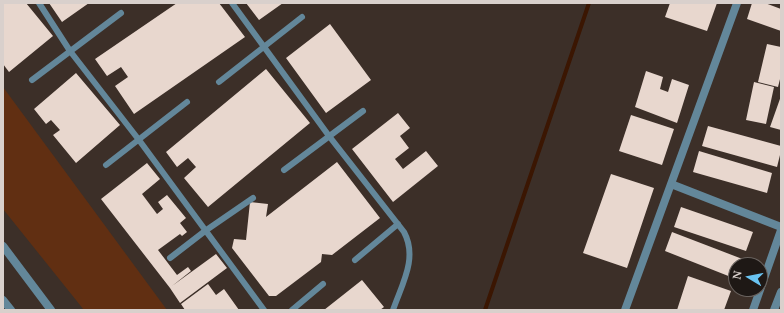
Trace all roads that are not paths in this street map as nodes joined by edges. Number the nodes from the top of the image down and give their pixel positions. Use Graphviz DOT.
graph roads {
  1 [pos="38,3"];
  2 [pos="232,3"];
  3 [pos="737,3"];
  4 [pos="121,13"];
  5 [pos="302,17"];
  6 [pos="264,46"];
  7 [pos="70,51"];
  8 [pos="32,80"];
  9 [pos="219,82"];
  10 [pos="187,102"];
  11 [pos="363,111"];
  12 [pos="329,136"];
  13 [pos="139,140"];
  14 [pos="106,165"];
  15 [pos="284,170"];
  16 [pos="671,184"];
  17 [pos="253,198"];
  18 [pos="398,224"];
  19 [pos="781,227"];
  20 [pos="781,230"];
  21 [pos="205,231"];
  22 [pos="3,246"];
  23 [pos="170,258"];
  24 [pos="355,260"];
  25 [pos="323,284"];
  26 [pos="781,292"];
  27 [pos="3,300"];
  28 [pos="11,310"];
  29 [pos="51,310"];
  30 [pos="264,310"];
  31 [pos="292,310"];
  32 [pos="393,310"];
  33 [pos="625,310"];
  34 [pos="753,310"];
  35 [pos="774,310"];
  1 -- 7 [label="lane"];
  2 -- 6 [label="lane"];
  3 -- 16 [label="street"];
  4 -- 7 [label="lane"];
  5 -- 6 [label="lane"];
  6 -- 9 [label="lane"];
  6 -- 12 [label="lane"];
  7 -- 8 [label="lane"];
  7 -- 13 [label="lane"];
  10 -- 13 [label="lane"];
  11 -- 12 [label="lane"];
  12 -- 15 [label="lane"];
  12 -- 18 [label="lane"];
  13 -- 14 [label="lane"];
  13 -- 21 [label="lane"];
  16 -- 19 [label="street"];
  16 -- 33 [label="street"];
  17 -- 21 [label="lane"];
  18 -- 24 [label="lane"];
  18 -- 32 [label="lane"];
  20 -- 34 [label="street"];
  21 -- 23 [label="lane"];
  21 -- 30 [label="lane"];
  22 -- 29 [label="street"];
  25 -- 31 [label="lane"];
  26 -- 35 [label="street"];
  27 -- 28 [label="street"];
}
